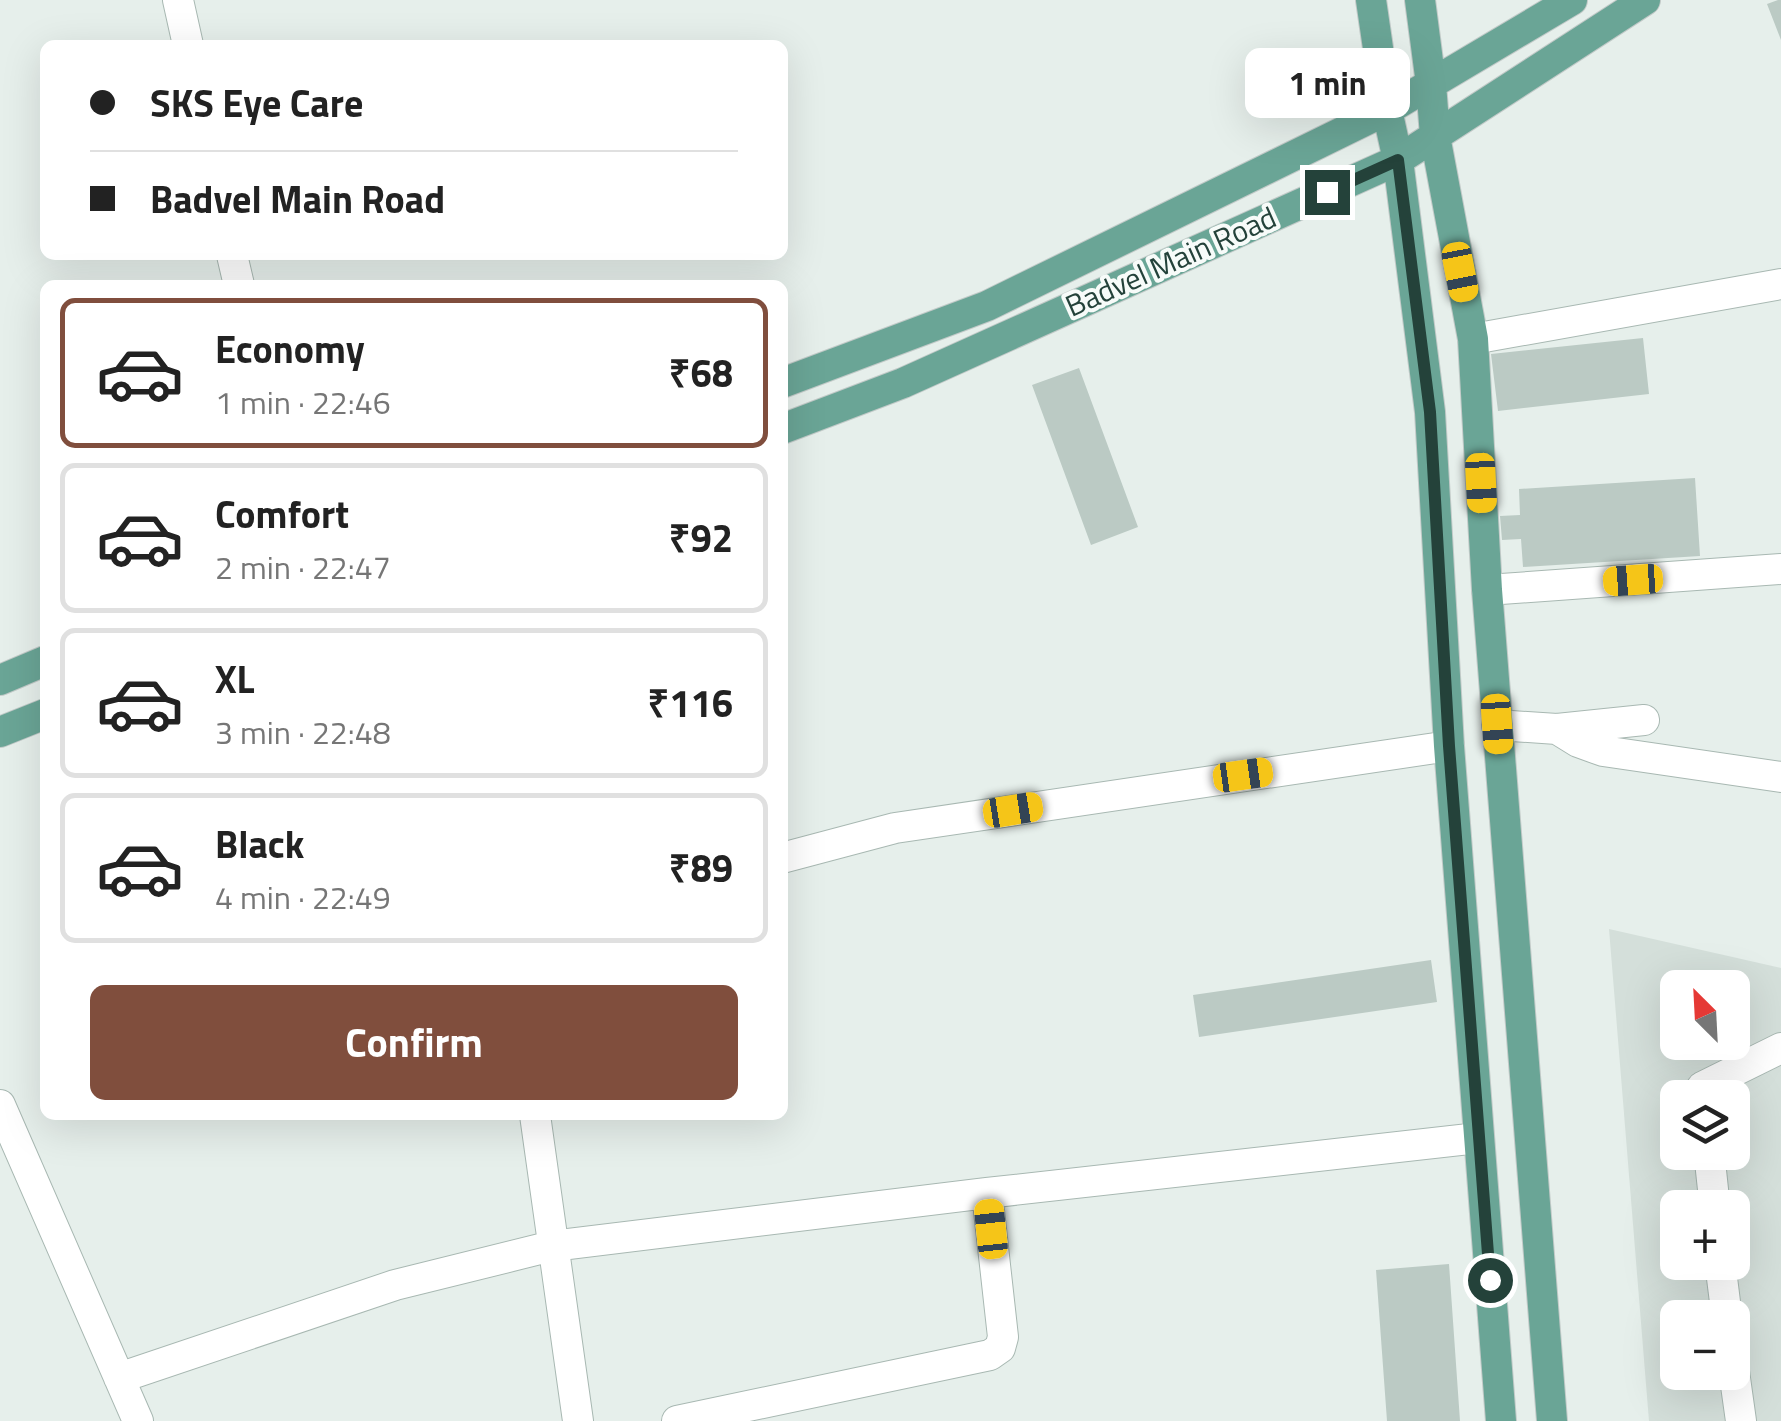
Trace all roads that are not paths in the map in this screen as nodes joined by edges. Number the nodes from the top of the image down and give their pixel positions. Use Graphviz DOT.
graph roads {
  1 [pos="178,0"];
  2 [pos="1371,0"];
  3 [pos="1420,0"];
  4 [pos="1572,0"];
  5 [pos="1646,0"];
  6 [pos="187,40"];
  7 [pos="1431,84"];
  8 [pos="1388,110"];
  9 [pos="1435,136"];
  10 [pos="1398,160"];
  11 [pos="1781,284"];
  12 [pos="1473,339"];
  13 [pos="788,381"];
  14 [pos="788,427"];
  15 [pos="1781,569"];
  16 [pos="1487,590"];
  17 [pos="40,663"];
  18 [pos="0,680"];
  19 [pos="40,716"];
  20 [pos="1644,720"];
  21 [pos="1497,724"];
  22 [pos="1557,729"];
  23 [pos="0,732"];
  24 [pos="1449,746"];
  25 [pos="1781,777"];
  26 [pos="788,856"];
  27 [pos="1781,1048"];
  28 [pos="1718,1080"];
  29 [pos="0,1105"];
  30 [pos="535,1120"];
  31 [pos="1478,1138"];
  32 [pos="987,1193"];
  33 [pos="552,1246"];
  34 [pos="119,1378"];
  35 [pos="1737,1390"];
  36 [pos="138,1421"];
  37 [pos="578,1421"];
  38 [pos="676,1421"];
  39 [pos="1501,1421"];
  40 [pos="1552,1421"];
  41 [pos="1742,1421"];
  1 -- 6 [label="street"];
  2 -- 8 [label="main road"];
  3 -- 7 [label="main road"];
  4 -- 7 [label="main road, Badvel Main Road"];
  5 -- 9 [label="main road, Badvel Main Road"];
  7 -- 8 [label="main road, Badvel Main Road"];
  7 -- 9 [label="main road"];
  8 -- 10 [label="main road"];
  8 -- 13 [label="main road, Badvel Main Road"];
  9 -- 10 [label="main road, Badvel Main Road"];
  9 -- 12 [label="main road"];
  10 -- 14 [label="main road, Badvel Main Road"];
  10 -- 24 [label="main road"];
  11 -- 12 [label="street"];
  12 -- 16 [label="main road"];
  15 -- 16 [label="street"];
  16 -- 21 [label="main road"];
  17 -- 18 [label="main road"];
  19 -- 23 [label="main road"];
  20 -- 22 [label="street"];
  21 -- 22 [label="street"];
  21 -- 40 [label="main road"];
  22 -- 25 [label="street"];
  24 -- 26 [label="street"];
  24 -- 31 [label="main road"];
  27 -- 28 [label="street"];
  29 -- 34 [label="street"];
  30 -- 33 [label="street"];
  31 -- 32 [label="street"];
  31 -- 39 [label="main road"];
  32 -- 33 [label="street"];
  32 -- 38 [label="street"];
  33 -- 34 [label="street"];
  33 -- 37 [label="street"];
  34 -- 36 [label="street"];
  35 -- 41 [label="street"];
}
